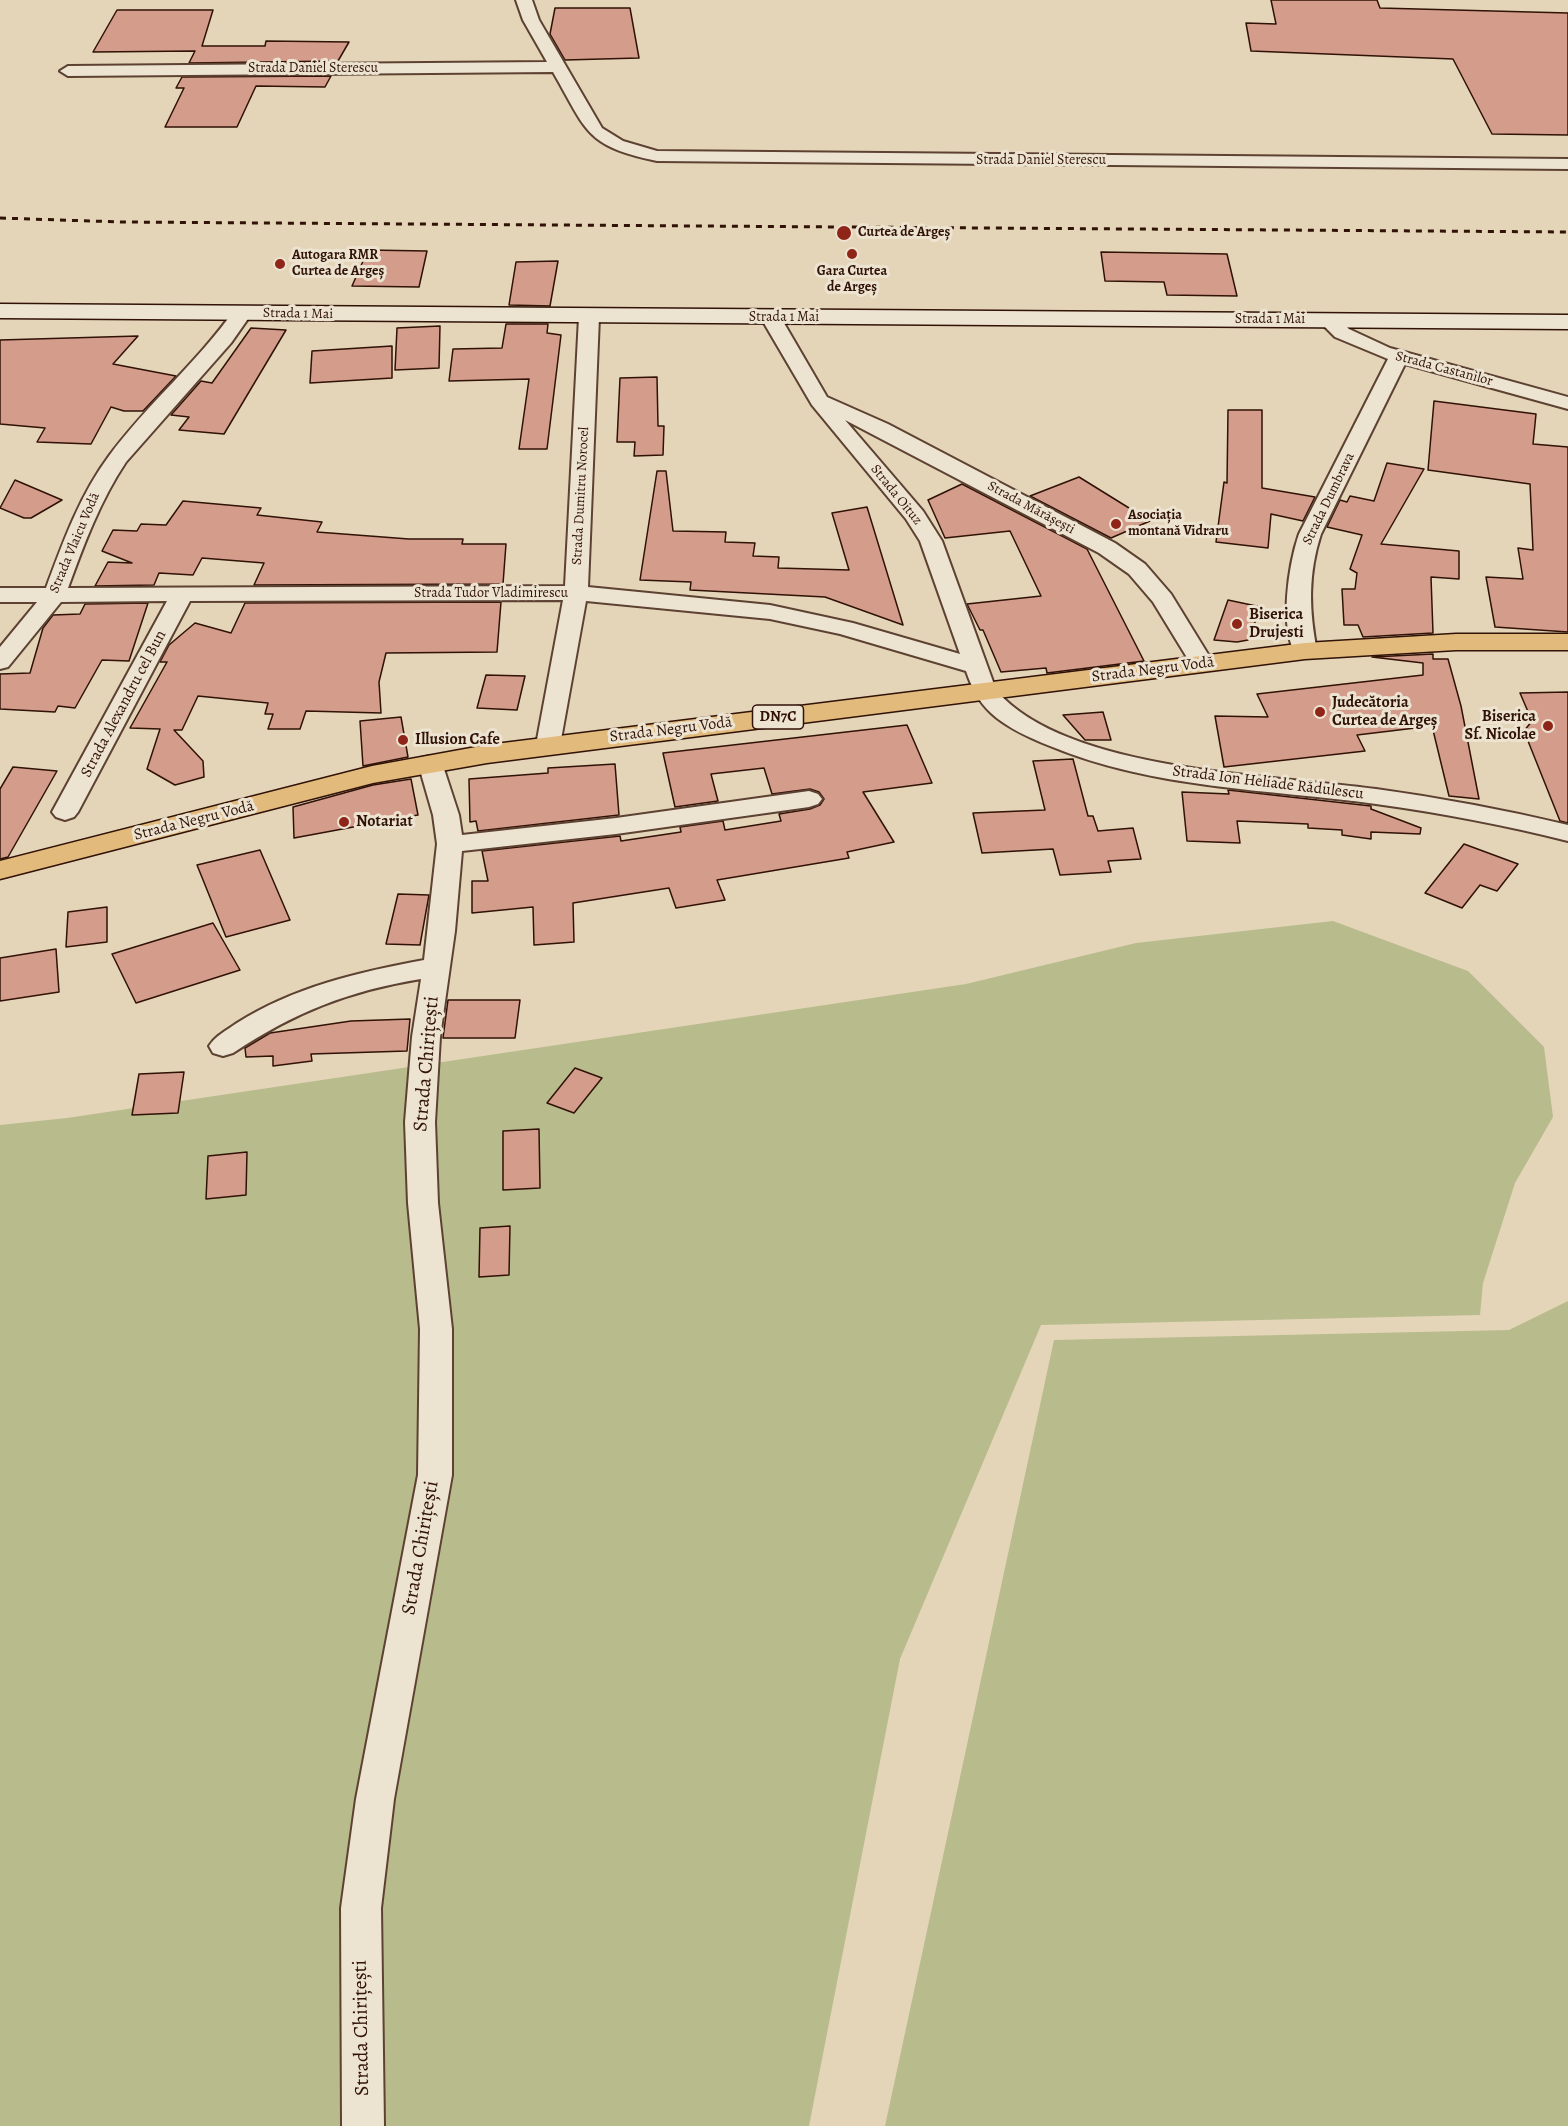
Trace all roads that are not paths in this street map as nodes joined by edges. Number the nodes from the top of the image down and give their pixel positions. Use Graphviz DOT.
graph roads {
  1 [pos="524,0"];
  2 [pos="558,67"];
  3 [pos="68,71"];
  4 [pos="1568,164"];
  5 [pos="0,311"];
  6 [pos="242,313"];
  7 [pos="589,316"];
  8 [pos="771,318"];
  9 [pos="1328,320"];
  10 [pos="1568,322"];
  11 [pos="1399,356"];
  12 [pos="819,401"];
  13 [pos="1568,403"];
  14 [pos="881,428"];
  15 [pos="851,440"];
  16 [pos="576,593"];
  17 [pos="0,596"];
  18 [pos="54,596"];
  19 [pos="182,596"];
  20 [pos="1568,642"];
  21 [pos="1305,651"];
  22 [pos="0,662"];
  23 [pos="1202,664"];
  24 [pos="975,666"];
  25 [pos="985,692"];
  26 [pos="548,745"];
  27 [pos="430,763"];
  28 [pos="808,798"];
  29 [pos="65,812"];
  30 [pos="1568,833"];
  31 [pos="450,844"];
  32 [pos="0,870"];
  33 [pos="437,967"];
  34 [pos="223,1046"];
  35 [pos="363,2126"];
  1 -- 2 [label="street, Strada Daniel Sterescu"];
  2 -- 3 [label="street, Strada Daniel Sterescu"];
  2 -- 4 [label="street, Strada Daniel Sterescu"];
  5 -- 6 [label="main road, Strada 1 Mai"];
  6 -- 7 [label="main road, Strada 1 Mai"];
  6 -- 18 [label="street, Strada Vlaicu Vodă"];
  7 -- 8 [label="main road, Strada 1 Mai"];
  7 -- 16 [label="street, Strada Dumitru Norocel"];
  8 -- 9 [label="main road, Strada 1 Mai"];
  8 -- 12 [label="street, Strada Oituz"];
  9 -- 10 [label="main road, Strada 1 Mai"];
  9 -- 11 [label="street, Strada Castanilor"];
  11 -- 13 [label="street, Strada Castanilor"];
  11 -- 21 [label="street, Strada Dumbrava"];
  12 -- 14 [label="street, Strada Mărășești"];
  12 -- 15 [label="street, Strada Oituz"];
  14 -- 15 [label="street"];
  14 -- 23 [label="street, Strada Mărășești"];
  15 -- 24 [label="street, Strada Oituz"];
  16 -- 19 [label="street, Strada Tudor Vladimirescu"];
  16 -- 24 [label="street, Strada Tudor Vladimirescu"];
  16 -- 26 [label="street, Strada Dumitru Norocel"];
  17 -- 18 [label="street, Strada Tudor Vladimirescu"];
  18 -- 19 [label="street, Strada Tudor Vladimirescu"];
  18 -- 22 [label="street, Strada Vlaicu Vodă"];
  19 -- 29 [label="street, Strada Alexandru cel Bun"];
  20 -- 21 [label="main road, Strada Negru Vodă / DN7C"];
  21 -- 23 [label="main road, Strada Negru Vodă / DN7C"];
  23 -- 25 [label="main road, Strada Negru Vodă / DN7C"];
  24 -- 25 [label="street, Strada Oituz"];
  25 -- 26 [label="main road, Strada Negru Vodă / DN7C"];
  25 -- 30 [label="street, Strada Ion Heliade Rădulescu"];
  26 -- 27 [label="main road, Strada Negru Vodă / DN7C"];
  27 -- 31 [label="street, Strada Chirițești"];
  27 -- 32 [label="main road, Strada Negru Vodă / DN7C"];
  28 -- 31 [label="street"];
  31 -- 33 [label="street, Strada Chirițești"];
  33 -- 34 [label="street"];
  33 -- 35 [label="street, Strada Chirițești"];
}
